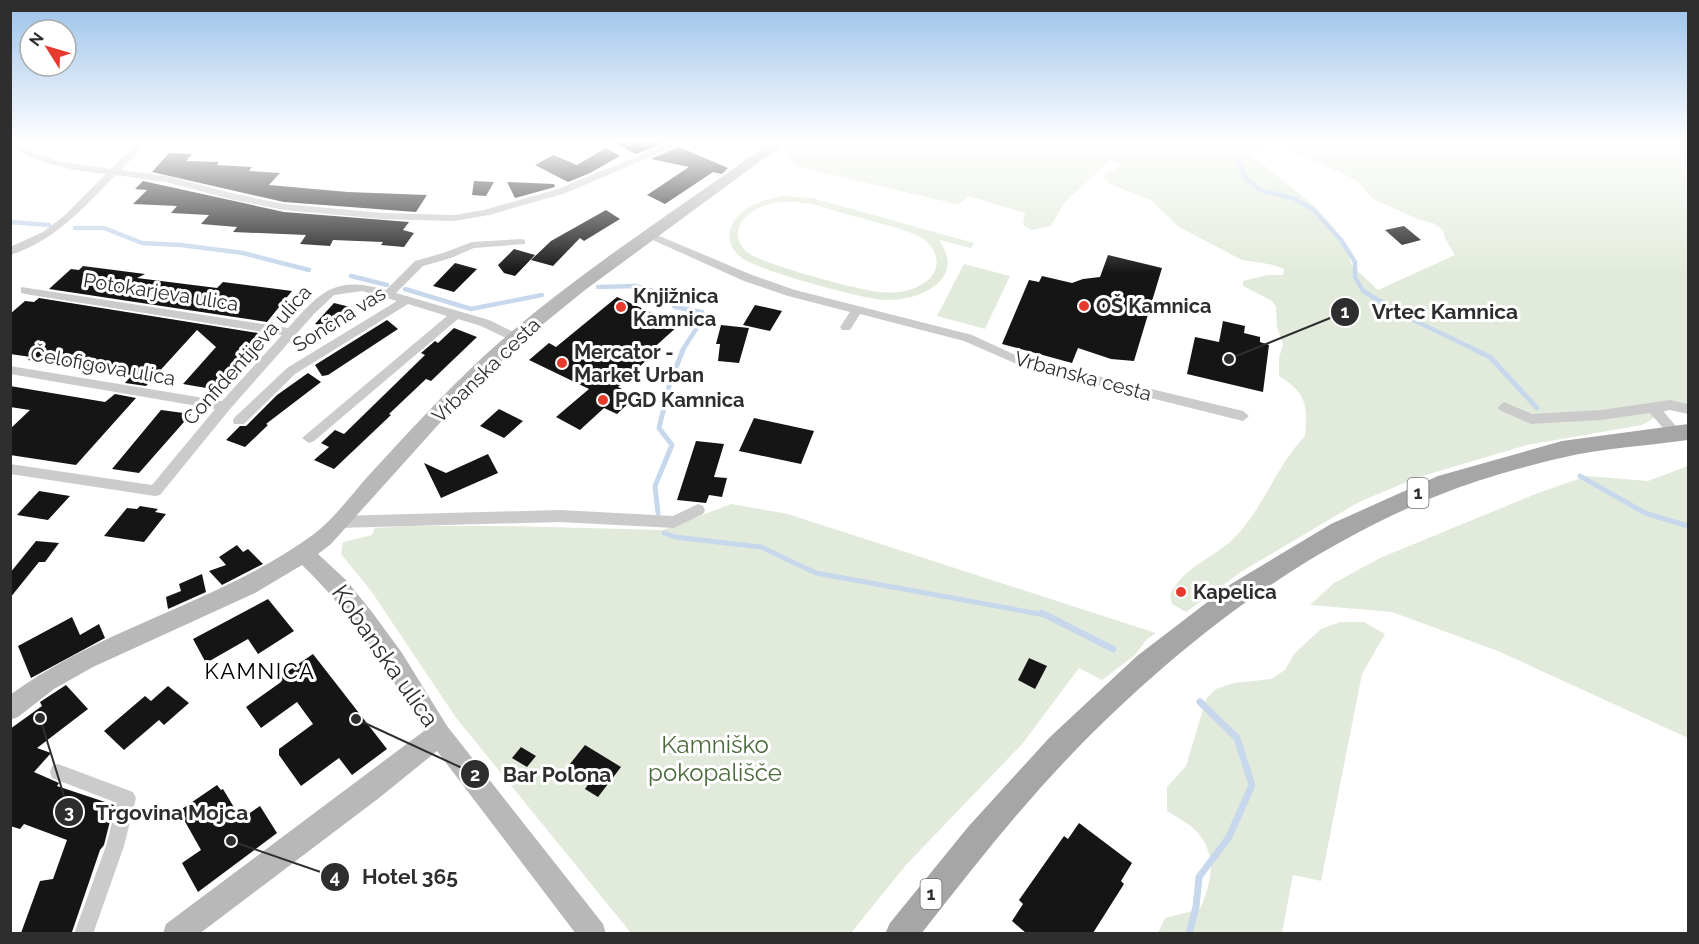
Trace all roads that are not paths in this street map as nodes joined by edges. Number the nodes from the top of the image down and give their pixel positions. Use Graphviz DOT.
graph roads {
  1 [pos="98,185"];
  2 [pos="189,185"];
  3 [pos="578,185"];
  4 [pos="720,185"];
  5 [pos="650,235"];
  6 [pos="521,242"];
  7 [pos="10,252"];
  8 [pos="25,290"];
  9 [pos="389,294"];
  10 [pos="407,300"];
  11 [pos="857,309"];
  12 [pos="455,315"];
  13 [pos="846,327"];
  14 [pos="291,332"];
  15 [pos="516,338"];
  16 [pos="10,370"];
  17 [pos="225,406"];
  18 [pos="1504,407"];
  19 [pos="1652,407"];
  20 [pos="1689,409"];
  21 [pos="1243,416"];
  22 [pos="239,421"];
  23 [pos="1682,433"];
  24 [pos="309,438"];
  25 [pos="10,469"];
  26 [pos="698,510"];
  27 [pos="338,522"];
  28 [pos="304,554"];
  29 [pos="15,702"];
  30 [pos="439,734"];
  31 [pos="58,772"];
  32 [pos="82,933"];
  33 [pos="176,933"];
  34 [pos="593,933"];
  35 [pos="901,933"];
  1 -- 7 [label="street"];
  2 -- 3 [label="street"];
  4 -- 5 [label="street, Vrbanska cesta"];
  5 -- 11 [label="street, Vrbanska cesta"];
  5 -- 15 [label="street, Vrbanska cesta"];
  6 -- 9 [label="street"];
  8 -- 14 [label="street, Potokarjeva ulica"];
  9 -- 10 [label="street, Confidentijeva ulica"];
  9 -- 14 [label="street, Confidentijeva ulica"];
  10 -- 12 [label="street, Confidentijeva ulica"];
  10 -- 22 [label="street, Sončna vas"];
  11 -- 13 [label="street"];
  11 -- 21 [label="street, Vrbanska cesta"];
  12 -- 15 [label="street, Confidentijeva ulica"];
  12 -- 24 [label="street"];
  14 -- 17 [label="street, Confidentijeva ulica"];
  15 -- 27 [label="street, Vrbanska cesta"];
  16 -- 17 [label="street, Čelofigova ulica"];
  17 -- 25 [label="street, Confidentijeva ulica"];
  18 -- 19 [label="street"];
  19 -- 20 [label="street"];
  19 -- 23 [label="street"];
  23 -- 35 [label="main road, 1"];
  26 -- 27 [label="street"];
  27 -- 28 [label="street, Vrbanska cesta"];
  28 -- 29 [label="street, Vrbanska cesta"];
  28 -- 30 [label="street, Kobanska ulica"];
  30 -- 33 [label="street"];
  30 -- 34 [label="street, Kobanska ulica"];
  31 -- 32 [label="street"];
}
